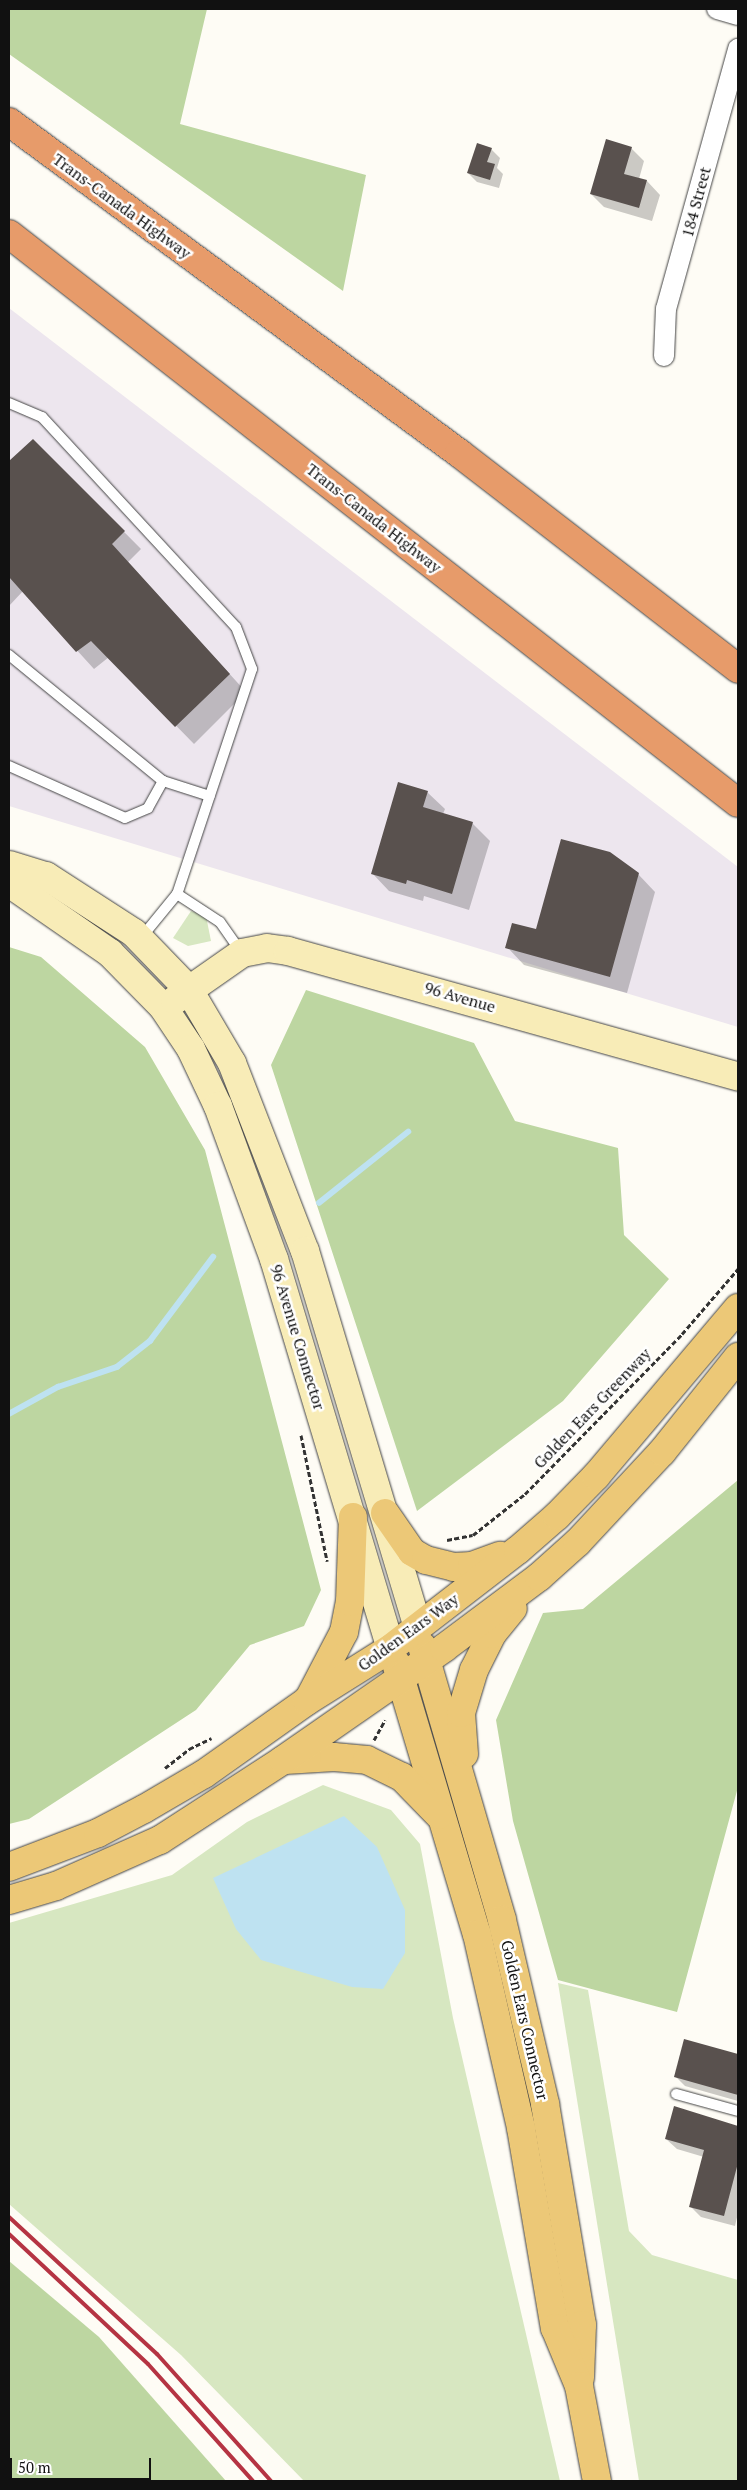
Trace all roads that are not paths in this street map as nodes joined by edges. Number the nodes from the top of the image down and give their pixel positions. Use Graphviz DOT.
graph roads {
  1 [pos="717,9"];
  2 [pos="738,15"];
  3 [pos="738,49"];
  4 [pos="9,122"];
  5 [pos="9,234"];
  6 [pos="664,356"];
  7 [pos="9,403"];
  8 [pos="9,655"];
  9 [pos="738,669"];
  10 [pos="9,766"];
  11 [pos="163,782"];
  12 [pos="210,796"];
  13 [pos="738,803"];
  14 [pos="9,865"];
  15 [pos="9,883"];
  16 [pos="177,894"];
  17 [pos="140,939"];
  18 [pos="242,953"];
  19 [pos="190,990"];
  20 [pos="164,1007"];
  21 [pos="738,1077"];
  22 [pos="738,1308"];
  23 [pos="738,1357"];
  24 [pos="385,1513"];
  25 [pos="353,1518"];
  26 [pos="518,1550"];
  27 [pos="539,1577"];
  28 [pos="418,1627"];
  29 [pos="391,1648"];
  30 [pos="426,1662"];
  31 [pos="401,1679"];
  32 [pos="307,1701"];
  33 [pos="283,1760"];
  34 [pos="466,1800"];
  35 [pos="442,1818"];
  36 [pos="9,1866"];
  37 [pos="9,1900"];
  38 [pos="676,2094"];
  39 [pos="738,2111"];
  40 [pos="579,2386"];
  41 [pos="597,2481"];
  1 -- 2 [label="street"];
  3 -- 6 [label="street, 184 Street"];
  4 -- 9 [label="highway, Trans-Canada Highway"];
  5 -- 13 [label="highway, Trans-Canada Highway"];
  7 -- 12 [label="lane"];
  8 -- 11 [label="lane"];
  10 -- 11 [label="lane"];
  11 -- 12 [label="lane"];
  12 -- 16 [label="lane"];
  14 -- 17 [label="main road"];
  15 -- 20 [label="main road"];
  16 -- 17 [label="lane"];
  16 -- 18 [label="lane"];
  17 -- 19 [label="main road"];
  18 -- 19 [label="main road, 96 Avenue"];
  18 -- 21 [label="main road, 96 Avenue"];
  19 -- 20 [label="main road, 96 Avenue"];
  19 -- 24 [label="main road, 96 Avenue Connector"];
  20 -- 25 [label="main road, 96 Avenue Connector"];
  22 -- 26 [label="main road, Golden Ears Way"];
  23 -- 27 [label="main road, Golden Ears Way"];
  24 -- 26 [label="main road"];
  24 -- 28 [label="main road, 96 Avenue Connector"];
  25 -- 29 [label="main road, 96 Avenue Connector"];
  25 -- 32 [label="main road"];
  26 -- 28 [label="main road, Golden Ears Way"];
  27 -- 30 [label="main road, Golden Ears Way"];
  27 -- 34 [label="main road"];
  28 -- 29 [label="main road, Golden Ears Way"];
  28 -- 30 [label="main road, 96 Avenue Connector"];
  29 -- 31 [label="main road, 96 Avenue Connector"];
  29 -- 32 [label="main road, Golden Ears Way"];
  30 -- 31 [label="main road, Golden Ears Way"];
  30 -- 34 [label="main road, Golden Ears Connector"];
  31 -- 33 [label="main road, Golden Ears Way"];
  31 -- 35 [label="main road, Golden Ears Connector"];
  32 -- 36 [label="main road, Golden Ears Way"];
  33 -- 35 [label="main road"];
  33 -- 37 [label="main road, Golden Ears Way"];
  34 -- 40 [label="main road, Golden Ears Connector"];
  35 -- 40 [label="main road, Golden Ears Connector"];
  38 -- 39 [label="lane"];
  40 -- 41 [label="main road, Golden Ears Connector"];
}
